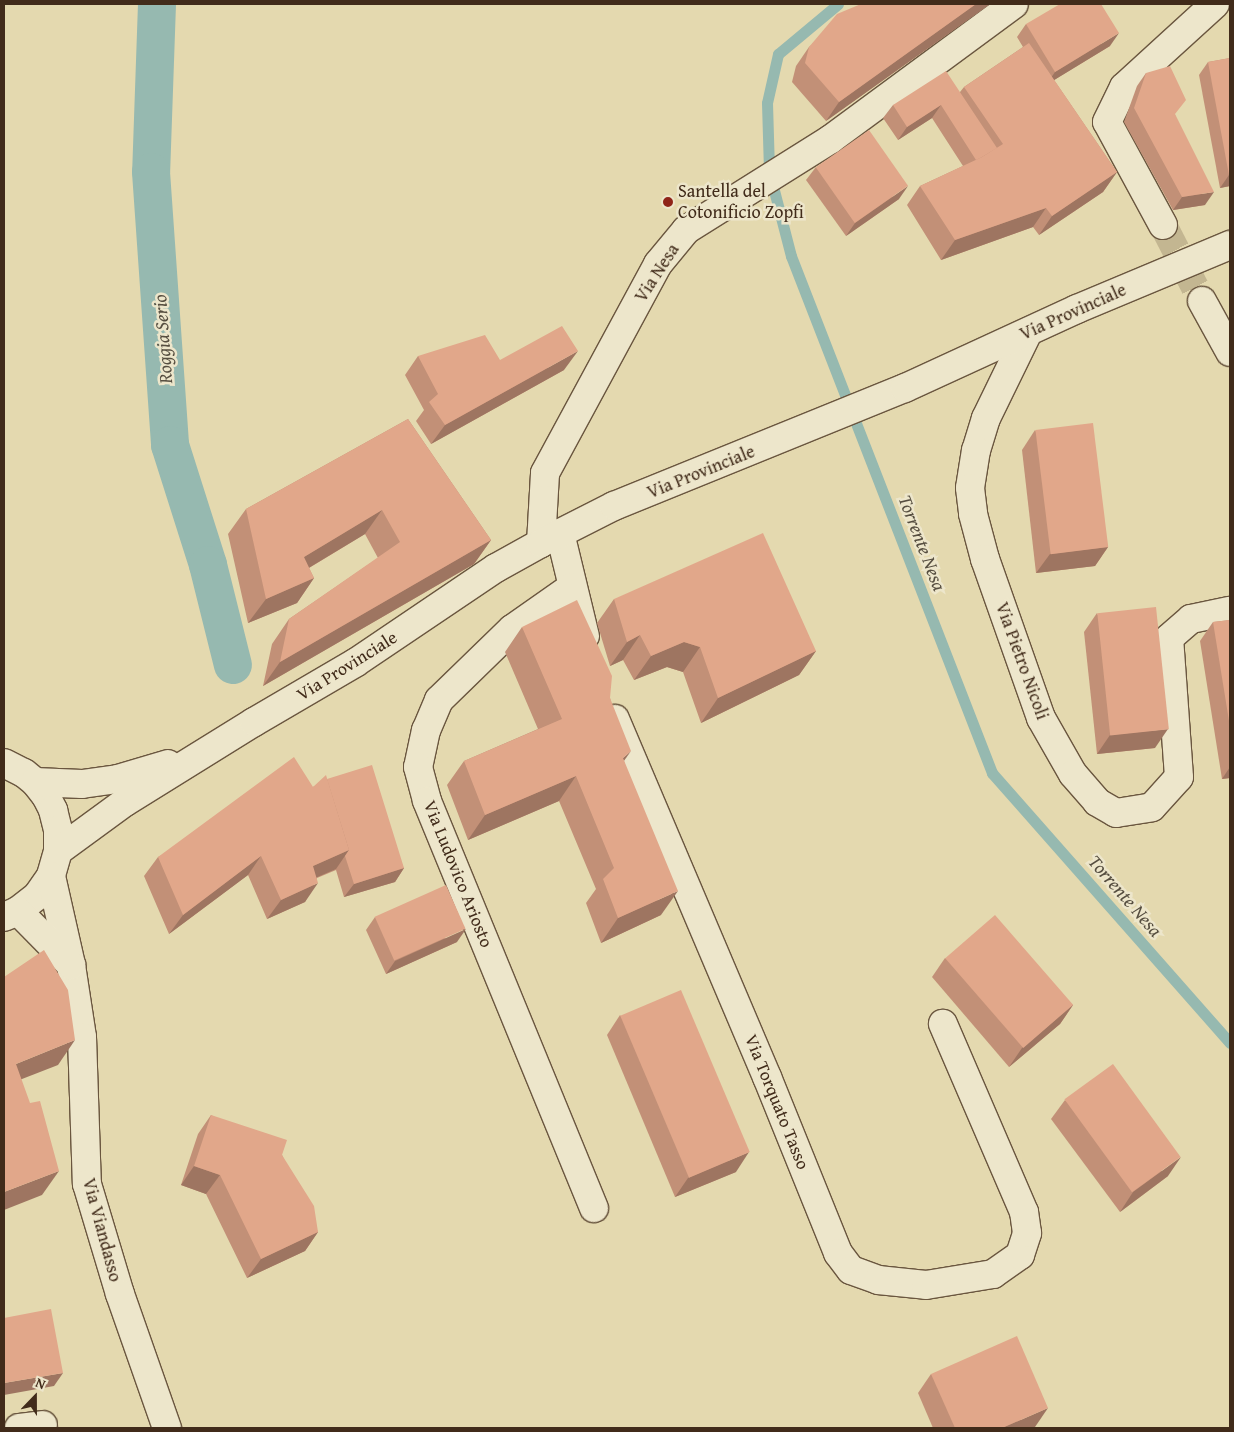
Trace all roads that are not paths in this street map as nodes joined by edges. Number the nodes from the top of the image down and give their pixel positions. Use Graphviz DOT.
graph roads {
  1 [pos="1014,4"];
  2 [pos="1215,4"];
  3 [pos="1163,225"];
  4 [pos="1230,245"];
  5 [pos="1202,301"];
  6 [pos="1028,332"];
  7 [pos="1230,352"];
  8 [pos="550,538"];
  9 [pos="572,587"];
  10 [pos="1230,611"];
  11 [pos="591,658"];
  12 [pos="605,694"];
  13 [pos="200,754"];
  14 [pos="4,763"];
  15 [pos="35,782"];
  16 [pos="55,863"];
  17 [pos="11,914"];
  18 [pos="71,965"];
  19 [pos="942,1024"];
  20 [pos="594,1208"];
  21 [pos="167,1428"];
  1 -- 8 [label="street, Via Nesa"];
  2 -- 3 [label="street"];
  4 -- 6 [label="street, Via Provinciale"];
  5 -- 7 [label="street"];
  6 -- 8 [label="street, Via Provinciale"];
  6 -- 10 [label="street, Via Pietro Nicoli"];
  8 -- 9 [label="street"];
  8 -- 13 [label="street, Via Provinciale"];
  9 -- 11 [label="street"];
  9 -- 20 [label="street, Via Ludovico Ariosto"];
  12 -- 19 [label="street, Via Torquato Tasso"];
  13 -- 15 [label="street, Via Provinciale"];
  13 -- 16 [label="street, Via Provinciale"];
  14 -- 15 [label="street"];
  15 -- 16 [label="street, Via Viandasso"];
  16 -- 17 [label="street, Via Provinciale"];
  16 -- 18 [label="street, Via Viandasso"];
  17 -- 18 [label="street"];
  18 -- 21 [label="street, Via Viandasso"];
}
